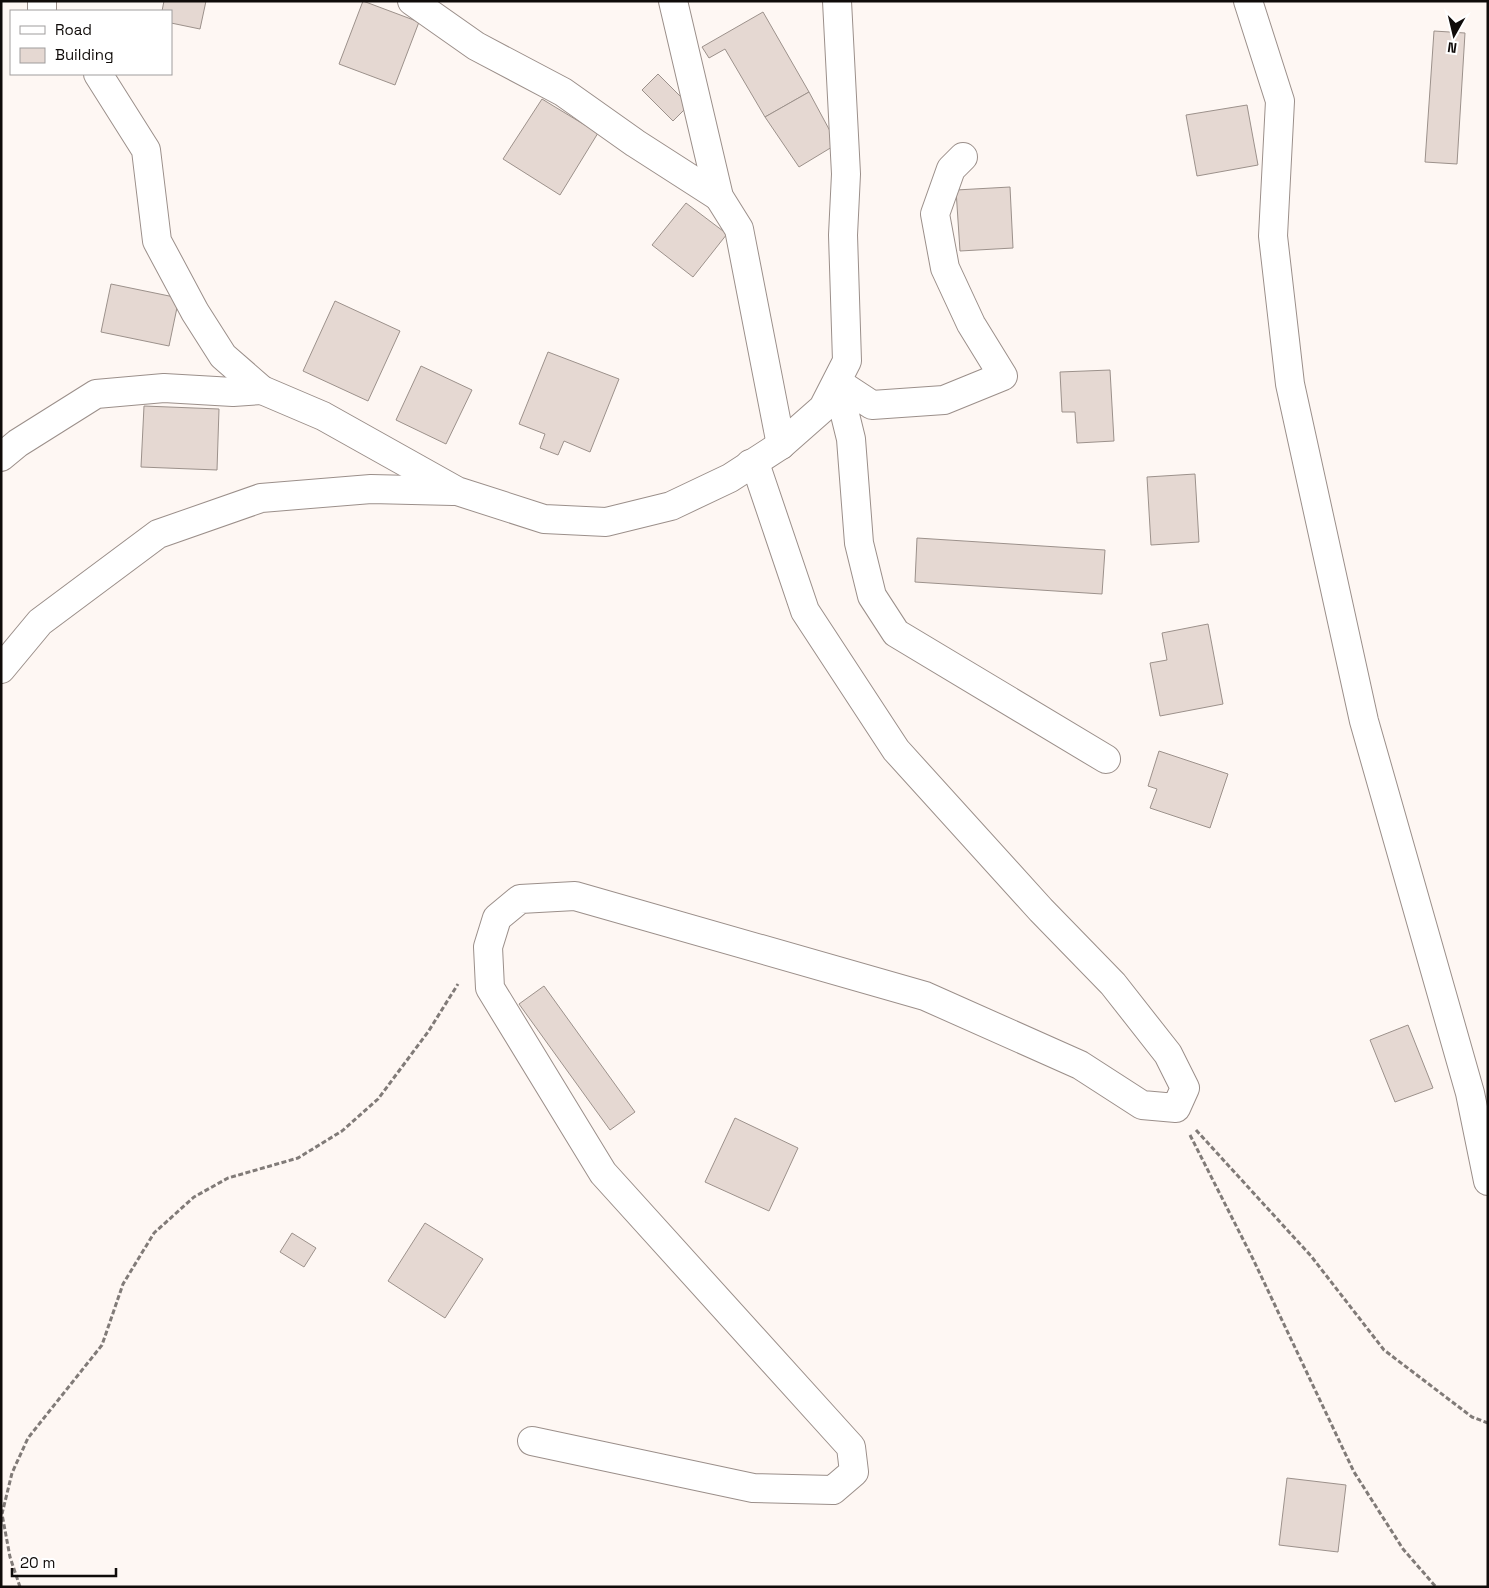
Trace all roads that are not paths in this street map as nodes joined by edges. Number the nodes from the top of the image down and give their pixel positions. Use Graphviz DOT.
graph roads {
  1 [pos="412,1"];
  2 [pos="673,1"];
  3 [pos="837,1"];
  4 [pos="1248,1"];
  5 [pos="99,75"];
  6 [pos="963,157"];
  7 [pos="719,197"];
  8 [pos="837,382"];
  9 [pos="262,390"];
  10 [pos="781,445"];
  11 [pos="1,457"];
  12 [pos="750,464"];
  13 [pos="457,491"];
  14 [pos="1,669"];
  15 [pos="1106,759"];
  16 [pos="1488,1181"];
  17 [pos="532,1440"];
  1 -- 7 [label="street"];
  2 -- 7 [label="street"];
  3 -- 8 [label="street"];
  4 -- 16 [label="street"];
  5 -- 9 [label="street"];
  6 -- 8 [label="street"];
  7 -- 10 [label="street"];
  8 -- 10 [label="street"];
  8 -- 15 [label="street"];
  9 -- 11 [label="street"];
  9 -- 13 [label="street"];
  10 -- 12 [label="street"];
  12 -- 13 [label="street"];
  12 -- 17 [label="street"];
  13 -- 14 [label="street"];
}
